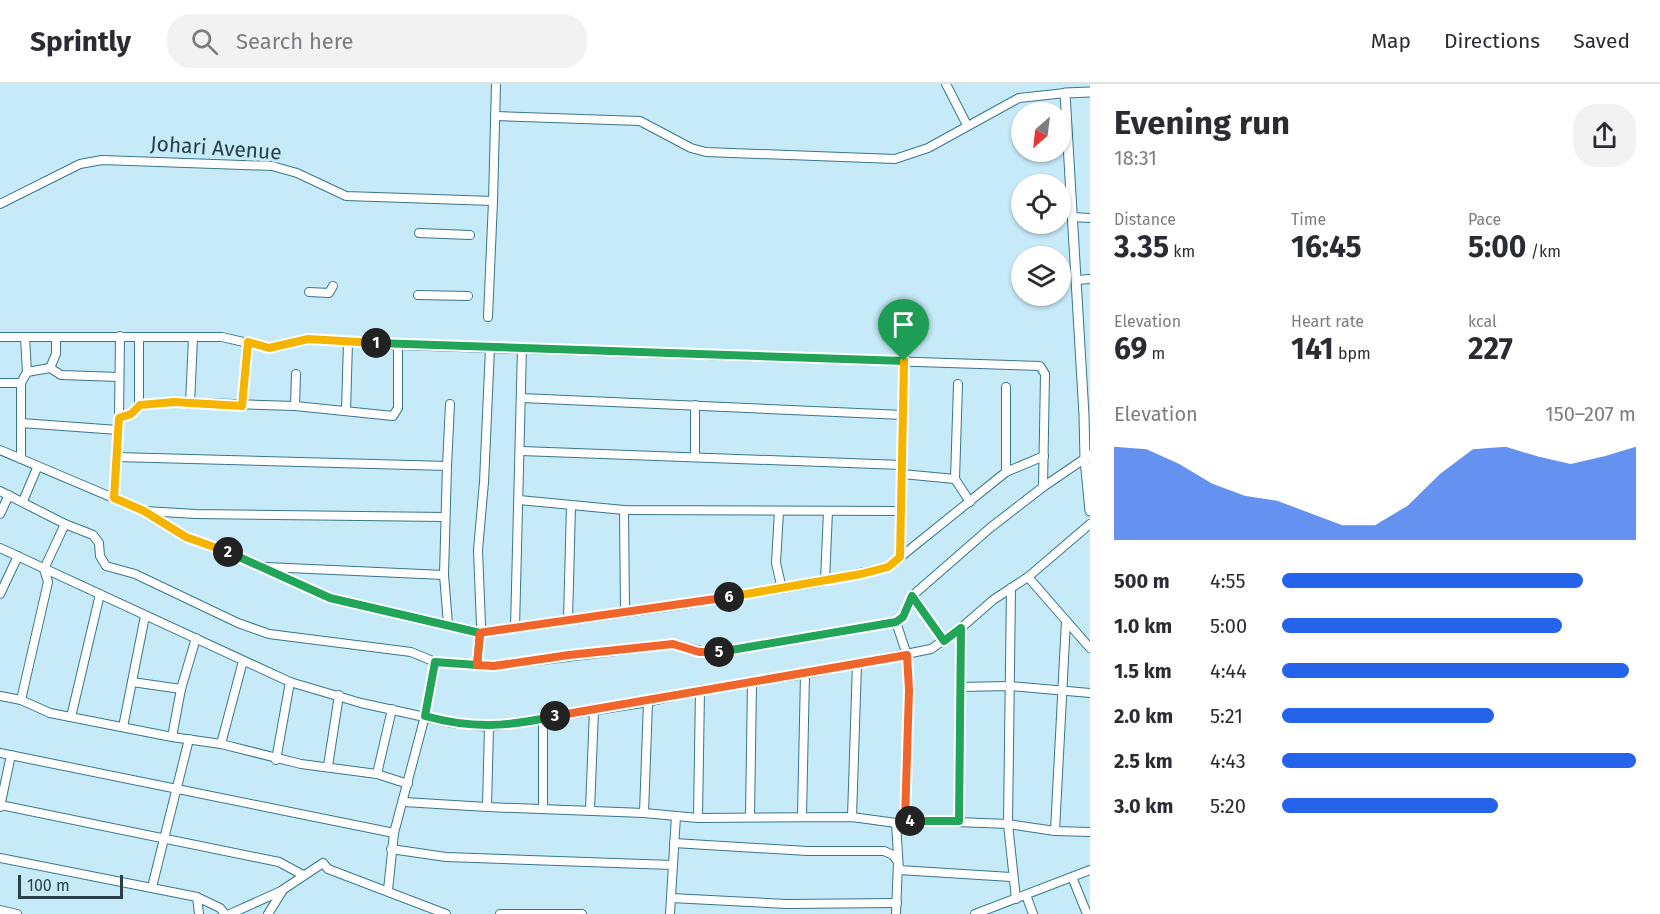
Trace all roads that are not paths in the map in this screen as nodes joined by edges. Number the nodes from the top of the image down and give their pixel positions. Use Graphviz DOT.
graph roads {
  1 [pos="496,84"];
  2 [pos="946,84"];
  3 [pos="1090,92"];
  4 [pos="1065,93"];
  5 [pos="495,116"];
  6 [pos="967,125"];
  7 [pos="493,201"];
  8 [pos="0,204"];
  9 [pos="1072,217"];
  10 [pos="1090,218"];
  11 [pos="419,233"];
  12 [pos="471,235"];
  13 [pos="1090,279"];
  14 [pos="1077,280"];
  15 [pos="333,286"];
  16 [pos="309,292"];
  17 [pos="418,295"];
  18 [pos="468,296"];
  19 [pos="488,317"];
  20 [pos="120,336"];
  21 [pos="0,337"];
  22 [pos="25,337"];
  23 [pos="56,338"];
  24 [pos="139,338"];
  25 [pos="193,338"];
  26 [pos="248,342"];
  27 [pos="348,342"];
  28 [pos="398,345"];
  29 [pos="522,347"];
  30 [pos="490,348"];
  31 [pos="904,361"];
  32 [pos="50,368"];
  33 [pos="27,372"];
  34 [pos="296,374"];
  35 [pos="119,377"];
  36 [pos="0,383"];
  37 [pos="21,383"];
  38 [pos="958,384"];
  39 [pos="1006,387"];
  40 [pos="521,398"];
  41 [pos="190,404"];
  42 [pos="450,404"];
  43 [pos="140,405"];
  44 [pos="695,405"];
  45 [pos="242,406"];
  46 [pos="295,406"];
  47 [pos="346,411"];
  48 [pos="1087,412"];
  49 [pos="903,415"];
  50 [pos="119,418"];
  51 [pos="21,423"];
  52 [pos="118,430"];
  53 [pos="0,450"];
  54 [pos="520,451"];
  55 [pos="694,456"];
  56 [pos="1044,456"];
  57 [pos="116,457"];
  58 [pos="1087,457"];
  59 [pos="21,459"];
  60 [pos="447,466"];
  61 [pos="38,468"];
  62 [pos="902,470"];
  63 [pos="1006,472"];
  64 [pos="954,479"];
  65 [pos="1043,487"];
  66 [pos="0,491"];
  67 [pos="9,495"];
  68 [pos="114,498"];
  69 [pos="519,500"];
  70 [pos="23,501"];
  71 [pos="970,502"];
  72 [pos="571,506"];
  73 [pos="624,510"];
  74 [pos="144,511"];
  75 [pos="779,511"];
  76 [pos="901,511"];
  77 [pos="1090,511"];
  78 [pos="828,512"];
  79 [pos="0,514"];
  80 [pos="445,517"];
  81 [pos="65,524"];
  82 [pos="1090,524"];
  83 [pos="0,548"];
  84 [pos="18,556"];
  85 [pos="900,557"];
  86 [pos="260,567"];
  87 [pos="44,569"];
  88 [pos="444,575"];
  89 [pos="1028,577"];
  90 [pos="825,581"];
  91 [pos="1011,588"];
  92 [pos="782,589"];
  93 [pos="0,594"];
  94 [pos="100,594"];
  95 [pos="912,596"];
  96 [pos="625,611"];
  97 [pos="145,616"];
  98 [pos="568,620"];
  99 [pos="1066,621"];
  100 [pos="896,622"];
  101 [pos="448,624"];
  102 [pos="515,628"];
  103 [pos="961,628"];
  104 [pos="480,633"];
  105 [pos="196,638"];
  106 [pos="944,641"];
  107 [pos="1090,648"];
  108 [pos="907,655"];
  109 [pos="243,661"];
  110 [pos="435,662"];
  111 [pos="857,664"];
  112 [pos="477,665"];
  113 [pos="805,674"];
  114 [pos="132,682"];
  115 [pos="290,682"];
  116 [pos="752,683"];
  117 [pos="1010,686"];
  118 [pos="960,687"];
  119 [pos="181,689"];
  120 [pos="1064,689"];
  121 [pos="700,690"];
  122 [pos="1090,693"];
  123 [pos="339,695"];
  124 [pos="0,696"];
  125 [pos="21,700"];
  126 [pos="648,702"];
  127 [pos="392,709"];
  128 [pos="594,710"];
  129 [pos="425,716"];
  130 [pos="71,717"];
  131 [pos="543,719"];
  132 [pos="123,727"];
  133 [pos="489,727"];
  134 [pos="172,737"];
  135 [pos="189,739"];
  136 [pos="221,744"];
  137 [pos="0,753"];
  138 [pos="11,755"];
  139 [pos="276,760"];
  140 [pos="328,766"];
  141 [pos="377,774"];
  142 [pos="408,784"];
  143 [pos="178,788"];
  144 [pos="404,802"];
  145 [pos="0,806"];
  146 [pos="487,807"];
  147 [pos="543,808"];
  148 [pos="590,810"];
  149 [pos="644,813"];
  150 [pos="676,816"];
  151 [pos="750,816"];
  152 [pos="802,816"];
  153 [pos="852,817"];
  154 [pos="698,818"];
  155 [pos="901,821"];
  156 [pos="959,821"];
  157 [pos="1008,824"];
  158 [pos="1055,831"];
  159 [pos="1090,832"];
  160 [pos="394,833"];
  161 [pos="165,838"];
  162 [pos="674,843"];
  163 [pos="391,849"];
  164 [pos="0,858"];
  165 [pos="672,865"];
  166 [pos="899,870"];
  167 [pos="1090,870"];
  168 [pos="303,875"];
  169 [pos="1011,877"];
  170 [pos="1072,877"];
  171 [pos="152,886"];
  172 [pos="284,888"];
  173 [pos="388,890"];
  174 [pos="1026,895"];
  175 [pos="197,897"];
  176 [pos="671,898"];
  177 [pos="1016,899"];
  178 [pos="897,903"];
  179 [pos="0,910"];
  180 [pos="17,914"];
  181 [pos="199,914"];
  182 [pos="227,914"];
  183 [pos="268,914"];
  184 [pos="446,914"];
  185 [pos="500,914"];
  186 [pos="582,914"];
  187 [pos="670,914"];
  188 [pos="896,914"];
  189 [pos="977,914"];
  190 [pos="1034,914"];
  191 [pos="1087,914"];
  1 -- 5 [label="street"];
  2 -- 6 [label="street"];
  3 -- 4 [label="street"];
  4 -- 6 [label="street"];
  4 -- 9 [label="street"];
  5 -- 6 [label="street"];
  5 -- 7 [label="street"];
  7 -- 8 [label="street, Johari Avenue"];
  7 -- 19 [label="street"];
  9 -- 10 [label="street"];
  9 -- 14 [label="street"];
  11 -- 12 [label="street"];
  13 -- 14 [label="street"];
  14 -- 48 [label="street"];
  15 -- 16 [label="street"];
  17 -- 18 [label="street"];
  20 -- 23 [label="street"];
  20 -- 24 [label="street"];
  20 -- 35 [label="street"];
  21 -- 22 [label="street"];
  22 -- 23 [label="street"];
  22 -- 33 [label="street"];
  23 -- 32 [label="street"];
  24 -- 25 [label="street"];
  24 -- 43 [label="street"];
  25 -- 26 [label="street"];
  25 -- 41 [label="street"];
  26 -- 27 [label="street"];
  26 -- 45 [label="street"];
  27 -- 28 [label="street"];
  27 -- 47 [label="street"];
  28 -- 30 [label="street"];
  28 -- 47 [label="street"];
  29 -- 30 [label="street"];
  29 -- 31 [label="street"];
  29 -- 40 [label="street"];
  30 -- 104 [label="street"];
  31 -- 49 [label="street"];
  31 -- 56 [label="street"];
  32 -- 33 [label="street"];
  32 -- 35 [label="street"];
  33 -- 37 [label="street"];
  34 -- 46 [label="street"];
  35 -- 50 [label="street"];
  36 -- 37 [label="street"];
  37 -- 51 [label="street"];
  38 -- 64 [label="street"];
  39 -- 63 [label="street"];
  40 -- 44 [label="street"];
  40 -- 54 [label="street"];
  41 -- 43 [label="street"];
  41 -- 45 [label="street"];
  42 -- 60 [label="street"];
  43 -- 50 [label="street"];
  44 -- 49 [label="street"];
  44 -- 55 [label="street"];
  45 -- 46 [label="street"];
  46 -- 47 [label="street"];
  48 -- 58 [label="street"];
  49 -- 62 [label="street"];
  50 -- 52 [label="street"];
  51 -- 52 [label="street"];
  51 -- 59 [label="street"];
  52 -- 57 [label="street"];
  53 -- 59 [label="street"];
  54 -- 55 [label="street"];
  54 -- 69 [label="street"];
  55 -- 62 [label="street"];
  56 -- 63 [label="street"];
  56 -- 65 [label="street"];
  57 -- 60 [label="street"];
  57 -- 68 [label="street"];
  58 -- 65 [label="street"];
  58 -- 77 [label="street"];
  59 -- 61 [label="street"];
  60 -- 80 [label="street"];
  61 -- 68 [label="street"];
  61 -- 70 [label="street"];
  62 -- 64 [label="street"];
  62 -- 76 [label="street"];
  63 -- 71 [label="street"];
  64 -- 71 [label="street"];
  65 -- 95 [label="street"];
  66 -- 67 [label="street"];
  67 -- 70 [label="street"];
  67 -- 79 [label="street"];
  68 -- 74 [label="street"];
  69 -- 72 [label="street"];
  69 -- 102 [label="street"];
  70 -- 81 [label="street"];
  71 -- 85 [label="street"];
  72 -- 73 [label="street"];
  72 -- 98 [label="street"];
  73 -- 75 [label="street"];
  73 -- 96 [label="street"];
  74 -- 80 [label="street"];
  74 -- 86 [label="street"];
  75 -- 78 [label="street"];
  75 -- 92 [label="street"];
  76 -- 78 [label="street"];
  76 -- 85 [label="street"];
  78 -- 90 [label="street"];
  80 -- 88 [label="street"];
  81 -- 87 [label="street"];
  81 -- 110 [label="street"];
  82 -- 89 [label="street"];
  83 -- 84 [label="street"];
  84 -- 87 [label="street"];
  84 -- 93 [label="street"];
  85 -- 90 [label="street"];
  86 -- 88 [label="street"];
  86 -- 101 [label="street"];
  87 -- 94 [label="street"];
  87 -- 125 [label="street"];
  88 -- 101 [label="street"];
  89 -- 91 [label="street"];
  89 -- 99 [label="street"];
  90 -- 92 [label="street"];
  91 -- 103 [label="street"];
  91 -- 117 [label="street"];
  92 -- 96 [label="street"];
  94 -- 97 [label="street"];
  94 -- 130 [label="street"];
  95 -- 100 [label="street"];
  95 -- 106 [label="street"];
  96 -- 98 [label="street"];
  97 -- 105 [label="street"];
  97 -- 114 [label="street"];
  98 -- 102 [label="street"];
  99 -- 107 [label="street"];
  99 -- 120 [label="street"];
  100 -- 108 [label="street"];
  100 -- 112 [label="street"];
  101 -- 104 [label="street"];
  102 -- 104 [label="street"];
  103 -- 106 [label="street"];
  103 -- 118 [label="street"];
  104 -- 112 [label="street"];
  105 -- 109 [label="street"];
  105 -- 119 [label="street"];
  106 -- 108 [label="street"];
  108 -- 111 [label="street"];
  108 -- 155 [label="street"];
  109 -- 115 [label="street"];
  109 -- 136 [label="street"];
  110 -- 112 [label="street"];
  110 -- 129 [label="street"];
  111 -- 113 [label="street"];
  111 -- 153 [label="street"];
  113 -- 116 [label="street"];
  113 -- 152 [label="street"];
  114 -- 119 [label="street"];
  114 -- 132 [label="street"];
  115 -- 123 [label="street"];
  115 -- 139 [label="street"];
  116 -- 121 [label="street"];
  116 -- 151 [label="street"];
  117 -- 118 [label="street"];
  117 -- 120 [label="street"];
  117 -- 157 [label="street"];
  118 -- 156 [label="street"];
  119 -- 134 [label="street"];
  120 -- 122 [label="street"];
  120 -- 158 [label="street"];
  121 -- 126 [label="street"];
  121 -- 154 [label="street"];
  123 -- 127 [label="street"];
  123 -- 140 [label="street"];
  124 -- 125 [label="street"];
  125 -- 130 [label="street"];
  126 -- 128 [label="street"];
  126 -- 149 [label="street"];
  127 -- 129 [label="street"];
  127 -- 141 [label="street"];
  128 -- 131 [label="street"];
  128 -- 148 [label="street"];
  129 -- 133 [label="street"];
  129 -- 142 [label="street"];
  130 -- 132 [label="street"];
  131 -- 133 [label="street"];
  131 -- 147 [label="street"];
  132 -- 134 [label="street"];
  133 -- 146 [label="street"];
  134 -- 135 [label="street"];
  135 -- 136 [label="street"];
  135 -- 143 [label="street"];
  136 -- 139 [label="street"];
  137 -- 138 [label="street"];
  138 -- 143 [label="street"];
  138 -- 145 [label="street"];
  139 -- 140 [label="street"];
  140 -- 141 [label="street"];
  141 -- 142 [label="street"];
  142 -- 144 [label="street"];
  143 -- 160 [label="street"];
  143 -- 161 [label="street"];
  144 -- 146 [label="street"];
  144 -- 160 [label="street"];
  145 -- 161 [label="street"];
  146 -- 147 [label="street"];
  147 -- 148 [label="street"];
  148 -- 149 [label="street"];
  149 -- 150 [label="street"];
  150 -- 154 [label="street"];
  150 -- 162 [label="street"];
  151 -- 152 [label="street"];
  151 -- 154 [label="street"];
  152 -- 153 [label="street"];
  153 -- 155 [label="street"];
  155 -- 156 [label="street"];
  155 -- 166 [label="street"];
  156 -- 157 [label="street"];
  157 -- 158 [label="street"];
  157 -- 169 [label="street"];
  158 -- 159 [label="street"];
  160 -- 163 [label="street"];
  161 -- 168 [label="street"];
  161 -- 171 [label="street"];
  162 -- 165 [label="street"];
  162 -- 166 [label="street"];
  163 -- 165 [label="street"];
  163 -- 173 [label="street"];
  164 -- 171 [label="street"];
  165 -- 176 [label="street"];
  166 -- 169 [label="street"];
  166 -- 178 [label="street"];
  167 -- 170 [label="street"];
  168 -- 172 [label="street"];
  168 -- 173 [label="street"];
  169 -- 177 [label="street"];
  170 -- 174 [label="street"];
  170 -- 191 [label="street"];
  171 -- 175 [label="street"];
  172 -- 182 [label="street"];
  172 -- 183 [label="street"];
  173 -- 184 [label="street"];
  174 -- 177 [label="street"];
  174 -- 190 [label="street"];
  175 -- 181 [label="street"];
  175 -- 182 [label="street"];
  176 -- 178 [label="street"];
  176 -- 187 [label="street"];
  177 -- 189 [label="street"];
  178 -- 188 [label="street"];
  179 -- 180 [label="street"];
  185 -- 186 [label="street"];
}
